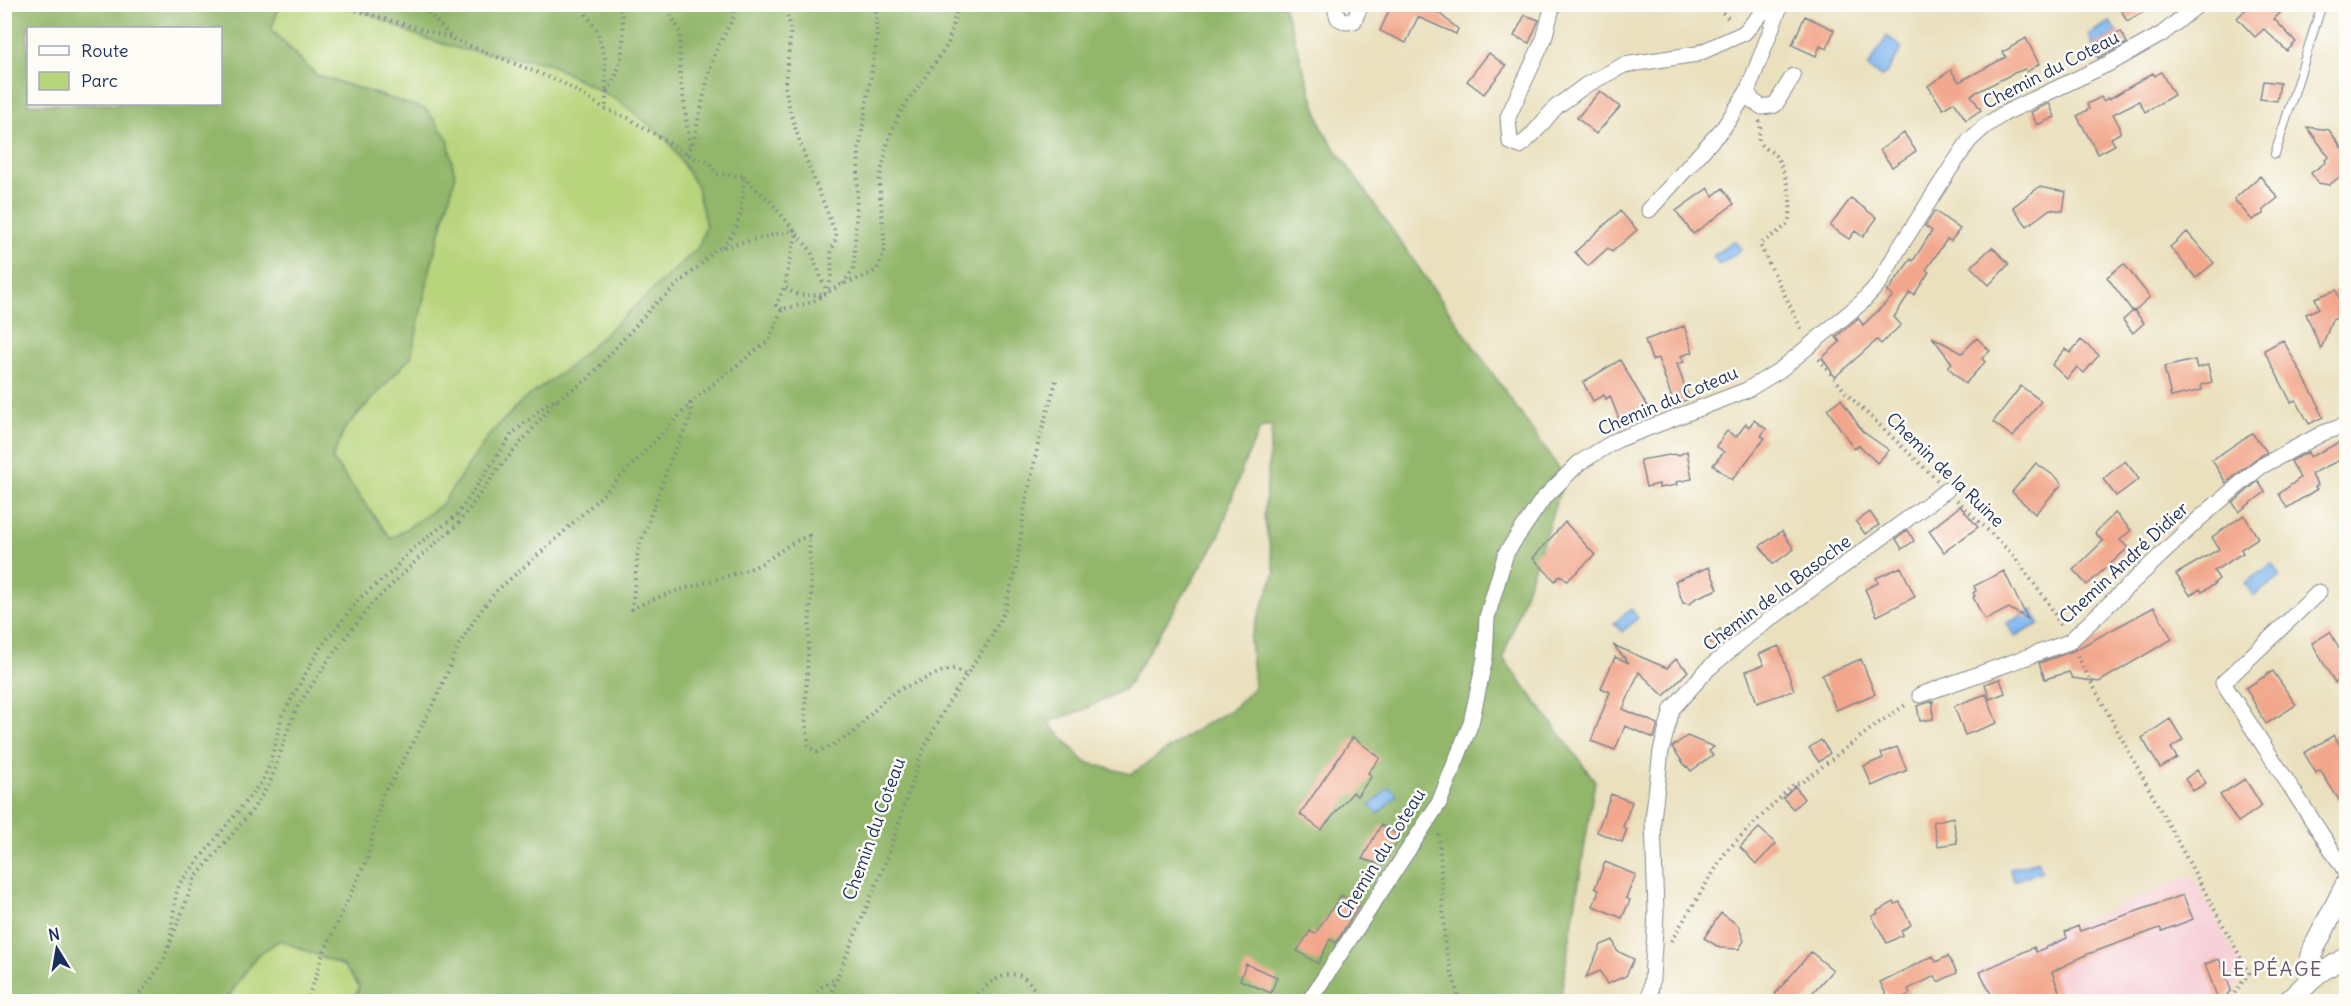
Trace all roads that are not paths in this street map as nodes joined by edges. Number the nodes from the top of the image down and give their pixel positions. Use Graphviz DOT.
graph roads {
  1 [pos="1334,4"];
  2 [pos="1361,4"];
  3 [pos="1553,4"];
  4 [pos="1770,4"];
  5 [pos="1781,4"];
  6 [pos="2199,4"];
  7 [pos="2322,4"];
  8 [pos="1793,76"];
  9 [pos="1747,92"];
  10 [pos="2275,154"];
  11 [pos="1649,210"];
  12 [pos="2346,425"];
  13 [pos="1947,490"];
  14 [pos="2319,592"];
  15 [pos="1920,695"];
  16 [pos="2346,872"];
  17 [pos="2346,885"];
  18 [pos="2346,956"];
  19 [pos="2313,978"];
  20 [pos="1309,1001"];
  21 [pos="1649,1002"];
  22 [pos="2288,1002"];
  1 -- 2 [label="street"];
  3 -- 4 [label="street"];
  5 -- 9 [label="street"];
  6 -- 20 [label="street, Chemin du Coteau"];
  7 -- 10 [label="lane"];
  8 -- 9 [label="street"];
  9 -- 11 [label="street"];
  12 -- 15 [label="street, Chemin André Didier"];
  13 -- 21 [label="street, Chemin de la Basoche"];
  14 -- 16 [label="street"];
  17 -- 19 [label="main road"];
  18 -- 19 [label="street"];
  19 -- 22 [label="main road"];
}
